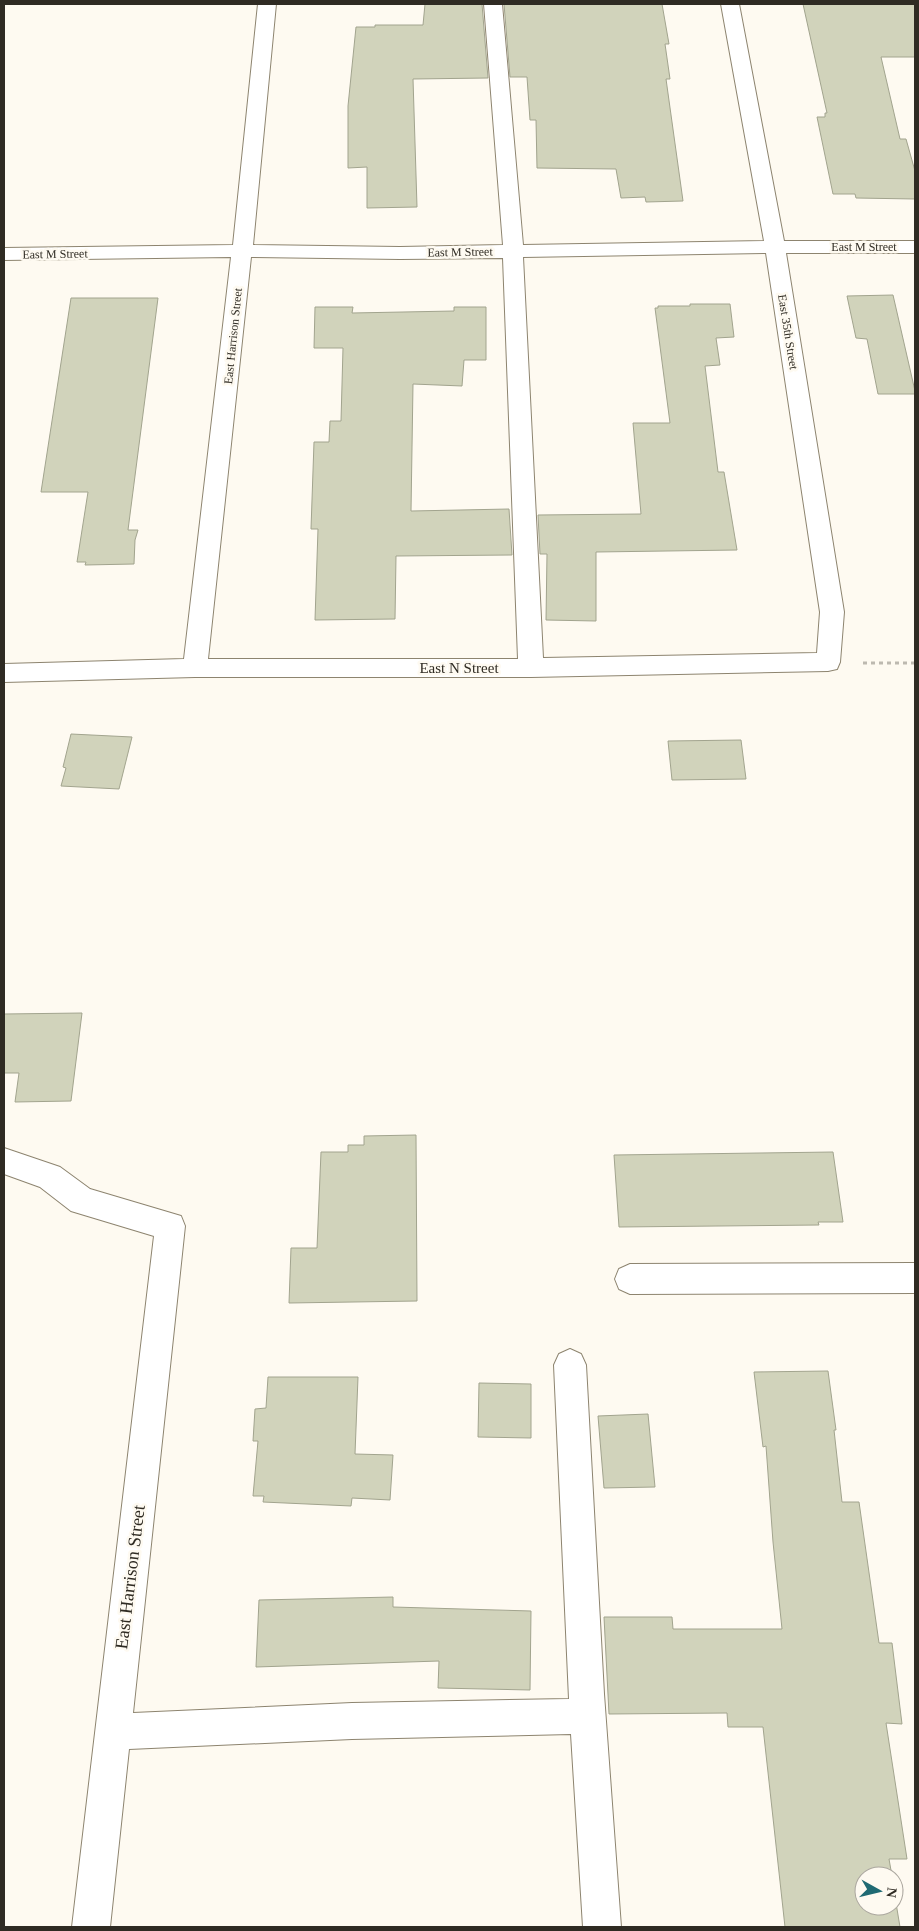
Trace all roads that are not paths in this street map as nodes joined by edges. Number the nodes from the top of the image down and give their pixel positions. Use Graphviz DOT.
graph roads {
  1 [pos="267,4"];
  2 [pos="494,4"];
  3 [pos="730,4"];
  4 [pos="775,247"];
  5 [pos="915,247"];
  6 [pos="513,251"];
  7 [pos="242,252"];
  8 [pos="4,254"];
  9 [pos="828,662"];
  10 [pos="195,668"];
  11 [pos="531,668"];
  12 [pos="4,673"];
  13 [pos="4,1161"];
  14 [pos="915,1278"];
  15 [pos="630,1279"];
  16 [pos="570,1365"];
  17 [pos="588,1716"];
  18 [pos="112,1732"];
  19 [pos="91,1927"];
  20 [pos="602,1927"];
  1 -- 7 [label="street, East Harrison Street"];
  2 -- 6 [label="street"];
  3 -- 4 [label="street, East 35th Street"];
  4 -- 5 [label="street, East M Street"];
  4 -- 6 [label="street, East M Street"];
  4 -- 9 [label="street, East 35th Street"];
  6 -- 7 [label="street, East M Street"];
  6 -- 11 [label="street"];
  7 -- 8 [label="street, East M Street"];
  7 -- 10 [label="street, East Harrison Street"];
  9 -- 11 [label="street, East N Street"];
  10 -- 11 [label="street, East N Street"];
  10 -- 12 [label="street, East N Street"];
  13 -- 18 [label="street, East Harrison Street"];
  14 -- 15 [label="street"];
  16 -- 17 [label="street"];
  17 -- 18 [label="street"];
  17 -- 20 [label="street"];
  18 -- 19 [label="street, East Harrison Street"];
}
